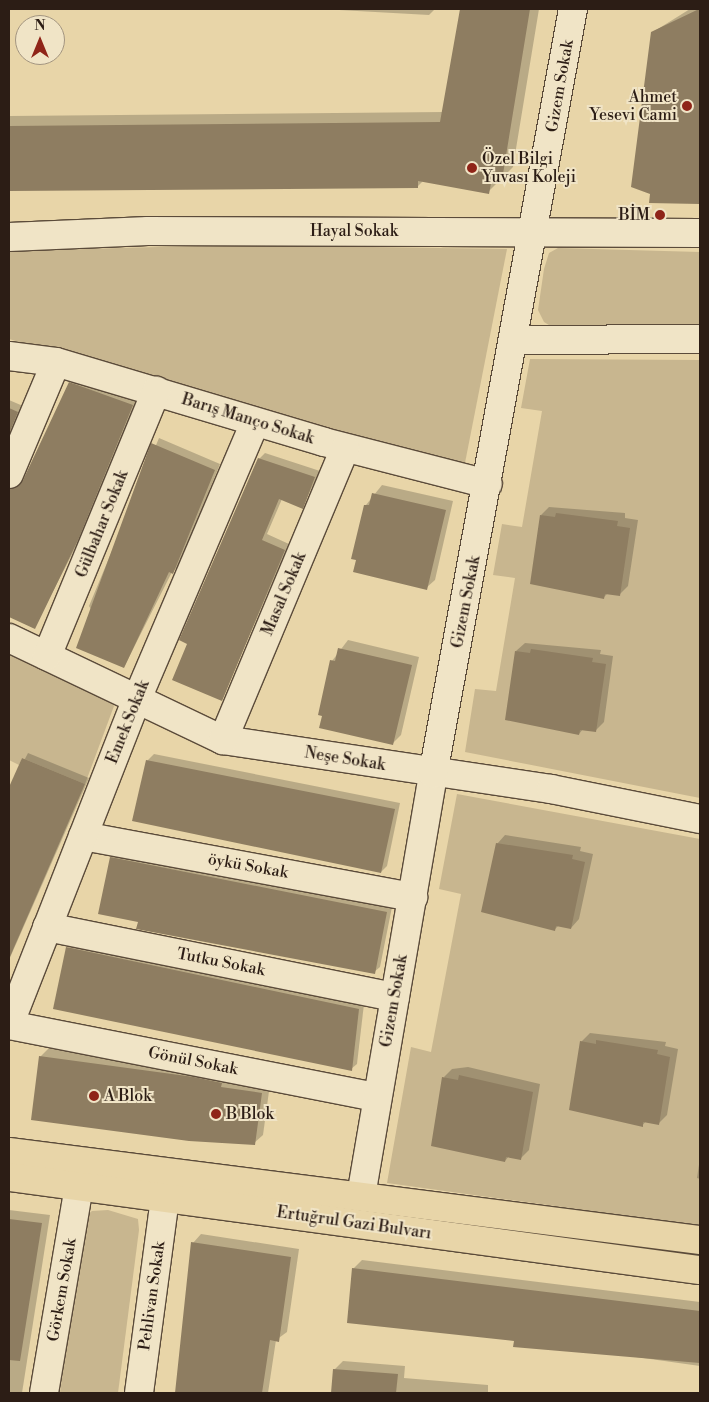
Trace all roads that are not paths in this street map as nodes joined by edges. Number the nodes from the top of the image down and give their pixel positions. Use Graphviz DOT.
graph roads {
  1 [pos="573,9"];
  2 [pos="534,230"];
  3 [pos="700,233"];
  4 [pos="9,237"];
  5 [pos="700,339"];
  6 [pos="514,340"];
  7 [pos="9,356"];
  8 [pos="56,362"];
  9 [pos="156,392"];
  10 [pos="255,422"];
  11 [pos="345,448"];
  12 [pos="9,474"];
  13 [pos="488,484"];
  14 [pos="9,638"];
  15 [pos="47,656"];
  16 [pos="137,699"];
  17 [pos="223,740"];
  18 [pos="433,774"];
  19 [pos="700,818"];
  20 [pos="82,836"];
  21 [pos="412,897"];
  22 [pos="47,927"];
  23 [pos="395,996"];
  24 [pos="9,1025"];
  25 [pos="377,1097"];
  26 [pos="9,1152"];
  27 [pos="81,1174"];
  28 [pos="9,1177"];
  29 [pos="361,1196"];
  30 [pos="165,1198"];
  31 [pos="700,1240"];
  32 [pos="700,1270"];
  33 [pos="44,1393"];
  34 [pos="139,1393"];
  1 -- 2 [label="street, Gizem Sokak"];
  2 -- 3 [label="street, Hayal Sokak"];
  2 -- 4 [label="street, Hayal Sokak"];
  2 -- 6 [label="street, Gizem Sokak"];
  5 -- 6 [label="street"];
  6 -- 13 [label="street, Gizem Sokak"];
  7 -- 8 [label="street, Barış Manço Sokak"];
  8 -- 9 [label="street, Barış Manço Sokak"];
  8 -- 12 [label="street"];
  9 -- 10 [label="street, Barış Manço Sokak"];
  9 -- 15 [label="street, Gülbahar Sokak"];
  10 -- 11 [label="street, Barış Manço Sokak"];
  10 -- 16 [label="street, Emek Sokak"];
  11 -- 13 [label="street, Barış Manço Sokak"];
  11 -- 17 [label="street, Masal Sokak"];
  13 -- 18 [label="street, Gizem Sokak"];
  14 -- 15 [label="street, Neşe Sokak"];
  15 -- 16 [label="street, Neşe Sokak"];
  16 -- 17 [label="street, Neşe Sokak"];
  16 -- 20 [label="street, Emek Sokak"];
  17 -- 18 [label="street, Neşe Sokak"];
  18 -- 19 [label="street, Neşe Sokak"];
  18 -- 21 [label="street, Gizem Sokak"];
  20 -- 21 [label="street, öykü Sokak"];
  20 -- 22 [label="street, Emek Sokak"];
  21 -- 23 [label="street, Gizem Sokak"];
  22 -- 23 [label="street, Tutku Sokak"];
  22 -- 24 [label="street, Emek Sokak"];
  23 -- 25 [label="street, Gizem Sokak"];
  24 -- 25 [label="street, Gönül Sokak"];
  25 -- 29 [label="street, Gizem Sokak"];
  26 -- 27 [label="main road, Ertuğrul Gazi Bulvarı"];
  27 -- 28 [label="main road, Ertuğrul Gazi Bulvarı"];
  27 -- 29 [label="main road, Ertuğrul Gazi Bulvarı"];
  27 -- 30 [label="main road, Ertuğrul Gazi Bulvarı"];
  27 -- 33 [label="street, Görkem Sokak"];
  29 -- 31 [label="main road, Ertuğrul Gazi Bulvarı"];
  30 -- 32 [label="main road, Ertuğrul Gazi Bulvarı"];
  30 -- 34 [label="street, Pehlivan Sokak"];
}
